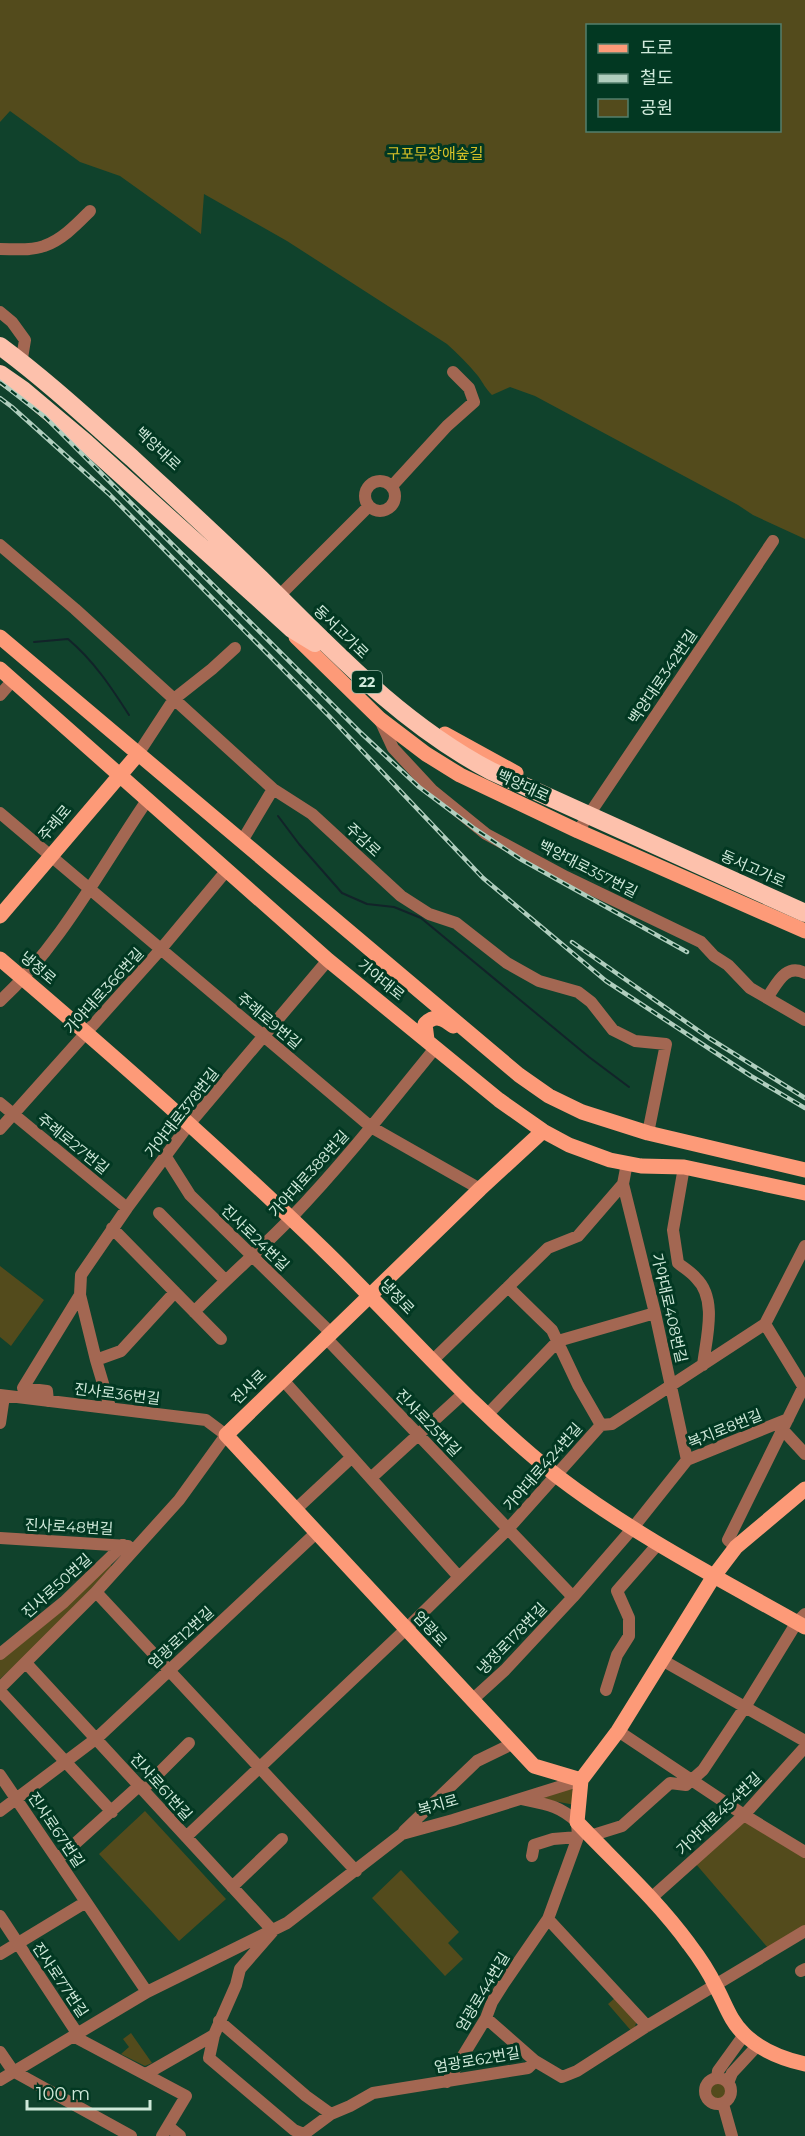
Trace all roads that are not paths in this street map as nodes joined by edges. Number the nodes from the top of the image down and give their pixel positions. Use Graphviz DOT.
graph roads {
  1 [pos="90,211"];
  2 [pos="0,249"];
  3 [pos="0,312"];
  4 [pos="0,335"];
  5 [pos="0,345"];
  6 [pos="0,358"];
  7 [pos="22,358"];
  8 [pos="0,365"];
  9 [pos="453,372"];
  10 [pos="0,374"];
  11 [pos="392,486"];
  12 [pos="369,506"];
  13 [pos="773,541"];
  14 [pos="0,544"];
  15 [pos="242,561"];
  16 [pos="282,593"];
  17 [pos="267,609"];
  18 [pos="0,637"];
  19 [pos="315,644"];
  20 [pos="235,648"];
  21 [pos="0,669"];
  22 [pos="13,680"];
  23 [pos="0,695"];
  24 [pos="174,699"];
  25 [pos="58,718"];
  26 [pos="380,719"];
  27 [pos="102,723"];
  28 [pos="138,754"];
  29 [pos="120,775"];
  30 [pos="273,789"];
  31 [pos="148,799"];
  32 [pos="592,810"];
  33 [pos="0,813"];
  34 [pos="578,831"];
  35 [pos="242,841"];
  36 [pos="51,856"];
  37 [pos="227,870"];
  38 [pos="89,888"];
  39 [pos="805,906"];
  40 [pos="805,913"];
  41 [pos="0,915"];
  42 [pos="805,924"];
  43 [pos="805,931"];
  44 [pos="161,949"];
  45 [pos="0,959"];
  46 [pos="328,960"];
  47 [pos="805,974"];
  48 [pos="22,978"];
  49 [pos="767,999"];
  50 [pos="0,1001"];
  51 [pos="805,1020"];
  52 [pos="86,1033"];
  53 [pos="264,1037"];
  54 [pos="431,1044"];
  55 [pos="490,1050"];
  56 [pos="0,1103"];
  57 [pos="13,1114"];
  58 [pos="190,1123"];
  59 [pos="371,1127"];
  60 [pos="0,1129"];
  61 [pos="543,1131"];
  62 [pos="648,1132"];
  63 [pos="166,1157"];
  64 [pos="627,1163"];
  65 [pos="684,1167"];
  66 [pos="805,1170"];
  67 [pos="623,1184"];
  68 [pos="480,1189"];
  69 [pos="805,1193"];
  70 [pos="127,1208"];
  71 [pos="159,1213"];
  72 [pos="291,1218"];
  73 [pos="112,1228"];
  74 [pos="805,1246"];
  75 [pos="252,1256"];
  76 [pos="225,1280"];
  77 [pos="508,1287"];
  78 [pos="175,1292"];
  79 [pos="80,1295"];
  80 [pos="370,1295"];
  81 [pos="194,1312"];
  82 [pos="655,1313"];
  83 [pos="765,1324"];
  84 [pos="329,1336"];
  85 [pos="221,1339"];
  86 [pos="558,1341"];
  87 [pos="96,1360"];
  88 [pos="433,1360"];
  89 [pos="702,1365"];
  90 [pos="283,1380"];
  91 [pos="671,1384"];
  92 [pos="804,1385"];
  93 [pos="464,1393"];
  94 [pos="2,1395"];
  95 [pos="48,1401"];
  96 [pos="110,1407"];
  97 [pos="487,1415"];
  98 [pos="0,1424"];
  99 [pos="600,1425"];
  100 [pos="785,1425"];
  101 [pos="226,1435"];
  102 [pos="418,1435"];
  103 [pos="805,1454"];
  104 [pos="352,1457"];
  105 [pos="687,1460"];
  106 [pos="557,1475"];
  107 [pos="372,1477"];
  108 [pos="805,1489"];
  109 [pos="295,1510"];
  110 [pos="508,1529"];
  111 [pos="632,1529"];
  112 [pos="316,1533"];
  113 [pos="0,1538"];
  114 [pos="658,1544"];
  115 [pos="129,1546"];
  116 [pos="736,1546"];
  117 [pos="714,1576"];
  118 [pos="459,1577"];
  119 [pos="96,1592"];
  120 [pos="573,1597"];
  121 [pos="802,1621"];
  122 [pos="406,1629"];
  123 [pos="3,1649"];
  124 [pos="662,1660"];
  125 [pos="26,1662"];
  126 [pos="168,1670"];
  127 [pos="0,1690"];
  128 [pos="606,1690"];
  129 [pos="472,1700"];
  130 [pos="745,1707"];
  131 [pos="618,1731"];
  132 [pos="97,1738"];
  133 [pos="805,1742"];
  134 [pos="189,1743"];
  135 [pos="512,1744"];
  136 [pos="805,1747"];
  137 [pos="65,1762"];
  138 [pos="259,1766"];
  139 [pos="0,1775"];
  140 [pos="580,1780"];
  141 [pos="692,1780"];
  142 [pos="142,1787"];
  143 [pos="16,1798"];
  144 [pos="520,1799"];
  145 [pos="0,1811"];
  146 [pos="112,1812"];
  147 [pos="744,1815"];
  148 [pos="582,1832"];
  149 [pos="402,1834"];
  150 [pos="186,1837"];
  151 [pos="282,1839"];
  152 [pos="805,1852"];
  153 [pos="532,1856"];
  154 [pos="58,1859"];
  155 [pos="356,1871"];
  156 [pos="232,1887"];
  157 [pos="650,1899"];
  158 [pos="86,1902"];
  159 [pos="0,1916"];
  160 [pos="548,1919"];
  161 [pos="273,1931"];
  162 [pos="805,1931"];
  163 [pos="18,1943"];
  164 [pos="0,1954"];
  165 [pos="716,1986"];
  166 [pos="147,1992"];
  167 [pos="486,2018"];
  168 [pos="219,2021"];
  169 [pos="647,2026"];
  170 [pos="75,2034"];
  171 [pos="214,2035"];
  172 [pos="744,2035"];
  173 [pos="757,2046"];
  174 [pos="0,2052"];
  175 [pos="535,2061"];
  176 [pos="804,2063"];
  177 [pos="13,2071"];
  178 [pos="146,2074"];
  179 [pos="0,2080"];
  180 [pos="722,2081"];
  181 [pos="447,2082"];
  182 [pos="723,2104"];
  183 [pos="331,2114"];
  184 [pos="165,2131"];
  185 [pos="131,2136"];
  186 [pos="180,2136"];
  187 [pos="732,2136"];
  1 -- 2 [label="street"];
  3 -- 7 [label="street"];
  4 -- 15 [label="highway"];
  5 -- 7 [label="main road, 백양대로"];
  5 -- 15 [label="highway, 동서고가로 / 22"];
  6 -- 19 [label="highway, 동서고가로 / 22"];
  7 -- 16 [label="main road, 백양대로"];
  8 -- 17 [label="main road, 백양대로"];
  9 -- 11 [label="street"];
  10 -- 19 [label="highway"];
  11 -- 12 [label="street"];
  11 -- 12 [label="street"];
  12 -- 16 [label="street"];
  13 -- 32 [label="street, 백양대로342번길"];
  14 -- 24 [label="street, 주감로"];
  15 -- 40 [label="highway, 동서고가로 / 22"];
  16 -- 17 [label="street"];
  16 -- 32 [label="main road, 백양대로"];
  17 -- 26 [label="main road, 백양대로"];
  18 -- 27 [label="main road, 가야대로"];
  19 -- 42 [label="highway, 동서고가로 / 22"];
  20 -- 24 [label="street"];
  21 -- 22 [label="main road, 가야대로"];
  22 -- 23 [label="street"];
  22 -- 25 [label="main road, 가야대로"];
  24 -- 28 [label="street"];
  24 -- 30 [label="street, 주감로"];
  25 -- 27 [label="main road"];
  25 -- 29 [label="main road, 가야대로"];
  26 -- 34 [label="main road, 백양대로"];
  26 -- 49 [label="street, 백양대로357번길"];
  27 -- 28 [label="main road, 가야대로"];
  28 -- 29 [label="main road, 주례로"];
  28 -- 35 [label="main road, 가야대로"];
  29 -- 31 [label="main road, 가야대로"];
  29 -- 36 [label="main road, 주례로"];
  30 -- 35 [label="street"];
  30 -- 62 [label="street, 주감로"];
  31 -- 37 [label="main road, 가야대로"];
  31 -- 38 [label="street"];
  32 -- 34 [label="street, 백양대로342번길"];
  32 -- 39 [label="main road, 백양대로"];
  33 -- 36 [label="street, 주례로9번길"];
  34 -- 43 [label="main road, 백양대로"];
  35 -- 55 [label="main road, 가야대로"];
  36 -- 38 [label="street, 주례로9번길"];
  36 -- 41 [label="main road, 주례로"];
  37 -- 44 [label="street, 가야대로366번길"];
  37 -- 46 [label="main road, 가야대로"];
  38 -- 44 [label="street, 주례로9번길"];
  38 -- 48 [label="street"];
  44 -- 52 [label="street, 가야대로366번길"];
  44 -- 53 [label="street, 주례로9번길"];
  45 -- 48 [label="main road, 냉정로"];
  46 -- 53 [label="street, 가야대로378번길"];
  46 -- 54 [label="main road, 가야대로"];
  47 -- 49 [label="street"];
  48 -- 50 [label="street"];
  48 -- 52 [label="main road, 냉정로"];
  49 -- 51 [label="street, 백양대로357번길"];
  52 -- 57 [label="street, 가야대로366번길"];
  52 -- 58 [label="main road, 냉정로"];
  53 -- 58 [label="street, 가야대로378번길"];
  53 -- 59 [label="street, 주례로9번길"];
  54 -- 55 [label="main road"];
  54 -- 59 [label="street, 가야대로388번길"];
  54 -- 61 [label="main road, 가야대로"];
  55 -- 62 [label="main road, 가야대로"];
  56 -- 57 [label="street, 주례로27번길"];
  57 -- 60 [label="street, 가야대로366번길"];
  57 -- 70 [label="street, 주례로27번길"];
  58 -- 63 [label="street, 가야대로378번길"];
  58 -- 72 [label="main road, 냉정로"];
  59 -- 68 [label="street, 주례로9번길"];
  59 -- 72 [label="street, 가야대로388번길"];
  61 -- 64 [label="main road, 가야대로"];
  61 -- 68 [label="main road, 진사로"];
  62 -- 66 [label="main road, 가야대로"];
  63 -- 70 [label="street, 가야대로378번길"];
  63 -- 75 [label="street, 진사로24번길"];
  64 -- 65 [label="main road, 가야대로"];
  64 -- 67 [label="street, 가야대로408번길"];
  65 -- 69 [label="main road, 가야대로"];
  65 -- 89 [label="street"];
  67 -- 77 [label="street"];
  67 -- 82 [label="street, 가야대로408번길"];
  68 -- 80 [label="main road, 진사로"];
  70 -- 73 [label="street, 가야대로378번길"];
  71 -- 76 [label="street"];
  72 -- 75 [label="street, 가야대로388번길"];
  72 -- 80 [label="main road, 냉정로"];
  73 -- 78 [label="street"];
  73 -- 79 [label="street, 가야대로378번길"];
  74 -- 83 [label="street, 가야대로424번길"];
  75 -- 76 [label="street, 가야대로388번길"];
  75 -- 84 [label="street, 진사로24번길"];
  76 -- 81 [label="street, 가야대로388번길"];
  77 -- 86 [label="street, 가야대로424번길"];
  77 -- 88 [label="street"];
  78 -- 81 [label="street"];
  78 -- 87 [label="street"];
  79 -- 87 [label="street, 가야대로378번길"];
  79 -- 95 [label="street, 가야대로378번길"];
  80 -- 84 [label="main road, 진사로"];
  80 -- 88 [label="main road, 냉정로"];
  81 -- 85 [label="street"];
  82 -- 86 [label="street"];
  82 -- 91 [label="street, 가야대로408번길"];
  83 -- 89 [label="street, 가야대로424번길"];
  83 -- 92 [label="street"];
  84 -- 90 [label="main road, 진사로"];
  84 -- 102 [label="street, 진사로25번길"];
  86 -- 97 [label="street"];
  86 -- 99 [label="street, 가야대로424번길"];
  87 -- 96 [label="street, 가야대로378번길"];
  88 -- 93 [label="main road, 냉정로"];
  89 -- 91 [label="street, 가야대로424번길"];
  90 -- 101 [label="main road, 진사로"];
  90 -- 104 [label="street"];
  91 -- 99 [label="street, 가야대로424번길"];
  91 -- 105 [label="street, 가야대로408번길"];
  92 -- 100 [label="street, 복지로8번길"];
  93 -- 97 [label="main road, 냉정로"];
  93 -- 102 [label="street"];
  94 -- 95 [label="street, 진사로36번길"];
  94 -- 98 [label="street"];
  95 -- 96 [label="street, 진사로36번길"];
  96 -- 101 [label="street, 진사로36번길"];
  97 -- 106 [label="main road, 냉정로"];
  99 -- 106 [label="street, 가야대로424번길"];
  100 -- 103 [label="street"];
  100 -- 105 [label="street, 복지로8번길"];
  100 -- 116 [label="street, 복지로8번길"];
  101 -- 109 [label="main road, 엄광로"];
  101 -- 115 [label="street, 진사로"];
  102 -- 107 [label="street"];
  102 -- 110 [label="street, 진사로25번길"];
  104 -- 107 [label="street"];
  104 -- 109 [label="street"];
  105 -- 111 [label="street, 복지로8번길"];
  106 -- 110 [label="street, 가야대로424번길"];
  106 -- 111 [label="main road, 냉정로"];
  107 -- 118 [label="street"];
  108 -- 116 [label="main road"];
  109 -- 112 [label="main road, 엄광로"];
  110 -- 118 [label="street, 가야대로424번길"];
  110 -- 120 [label="street, 가야대로424번길"];
  111 -- 114 [label="main road, 냉정로"];
  111 -- 120 [label="street, 냉정로178번길"];
  112 -- 122 [label="main road, 엄광로"];
  112 -- 126 [label="street, 엄광로12번길"];
  113 -- 115 [label="street, 진사로48번길"];
  114 -- 117 [label="main road, 냉정로"];
  114 -- 128 [label="street"];
  115 -- 119 [label="street, 진사로"];
  115 -- 123 [label="street, 진사로50번길"];
  116 -- 117 [label="main road"];
  117 -- 121 [label="main road, 냉정로"];
  117 -- 124 [label="main road"];
  118 -- 122 [label="street, 가야대로424번길"];
  119 -- 125 [label="street, 진사로"];
  119 -- 126 [label="street"];
  120 -- 129 [label="street, 냉정로178번길"];
  121 -- 130 [label="street, 냉정로"];
  122 -- 129 [label="main road, 엄광로"];
  122 -- 138 [label="street, 가야대로424번길"];
  124 -- 130 [label="street"];
  124 -- 131 [label="main road"];
  125 -- 127 [label="street, 진사로"];
  125 -- 132 [label="street, 진사로61번길"];
  126 -- 132 [label="street, 엄광로12번길"];
  126 -- 138 [label="street"];
  127 -- 137 [label="street, 진사로"];
  129 -- 135 [label="main road, 엄광로"];
  130 -- 133 [label="street"];
  130 -- 141 [label="street, 냉정로"];
  131 -- 140 [label="main road"];
  131 -- 141 [label="street"];
  132 -- 137 [label="street, 엄광로12번길"];
  132 -- 142 [label="street, 진사로61번길"];
  134 -- 142 [label="street"];
  135 -- 140 [label="main road, 엄광로"];
  135 -- 149 [label="street"];
  136 -- 147 [label="street, 가야대로454번길"];
  137 -- 143 [label="street, 엄광로12번길"];
  137 -- 146 [label="street"];
  138 -- 150 [label="street, 가야대로424번길"];
  138 -- 155 [label="street"];
  139 -- 143 [label="street, 진사로67번길"];
  140 -- 144 [label="street, 복지로"];
  140 -- 148 [label="main road"];
  141 -- 147 [label="street"];
  141 -- 148 [label="street"];
  142 -- 146 [label="street"];
  142 -- 150 [label="street, 진사로61번길"];
  143 -- 145 [label="street, 엄광로12번길"];
  143 -- 154 [label="street, 진사로67번길"];
  144 -- 148 [label="street"];
  144 -- 149 [label="street, 복지로"];
  146 -- 154 [label="street"];
  147 -- 152 [label="street"];
  147 -- 157 [label="street, 가야대로454번길"];
  148 -- 153 [label="street"];
  148 -- 157 [label="main road"];
  148 -- 160 [label="street, 엄광로44번길"];
  149 -- 155 [label="street, 복지로"];
  150 -- 156 [label="street, 진사로61번길"];
  151 -- 156 [label="street"];
  154 -- 158 [label="street, 진사로67번길"];
  155 -- 161 [label="street, 복지로"];
  156 -- 161 [label="street, 진사로61번길"];
  157 -- 165 [label="main road"];
  158 -- 163 [label="street"];
  158 -- 166 [label="street, 진사로67번길"];
  159 -- 163 [label="street, 진사로77번길"];
  160 -- 167 [label="street, 엄광로44번길"];
  160 -- 169 [label="street"];
  161 -- 166 [label="street, 복지로"];
  161 -- 168 [label="street"];
  162 -- 165 [label="street, 엄광로62번길"];
  163 -- 164 [label="street, 진사로77번길"];
  163 -- 170 [label="street, 진사로77번길"];
  165 -- 169 [label="street, 엄광로62번길"];
  165 -- 172 [label="main road"];
  166 -- 170 [label="street, 복지로"];
  167 -- 175 [label="street"];
  167 -- 181 [label="street, 엄광로44번길"];
  168 -- 171 [label="street"];
  168 -- 183 [label="street"];
  169 -- 175 [label="street, 엄광로62번길"];
  170 -- 177 [label="street, 복지로"];
  170 -- 178 [label="street, 진사로77번길"];
  171 -- 178 [label="street"];
  171 -- 183 [label="street, 엄광로62번길"];
  172 -- 173 [label="main road"];
  172 -- 180 [label="street"];
  173 -- 176 [label="main road"];
  173 -- 180 [label="street"];
  174 -- 177 [label="street"];
  175 -- 181 [label="street, 엄광로62번길"];
  177 -- 179 [label="street, 복지로"];
  177 -- 185 [label="street"];
  178 -- 184 [label="street, 진사로77번길"];
  180 -- 182 [label="street"];
  180 -- 182 [label="street"];
  181 -- 183 [label="street, 엄광로62번길"];
  182 -- 187 [label="street"];
  184 -- 186 [label="street"];
}
